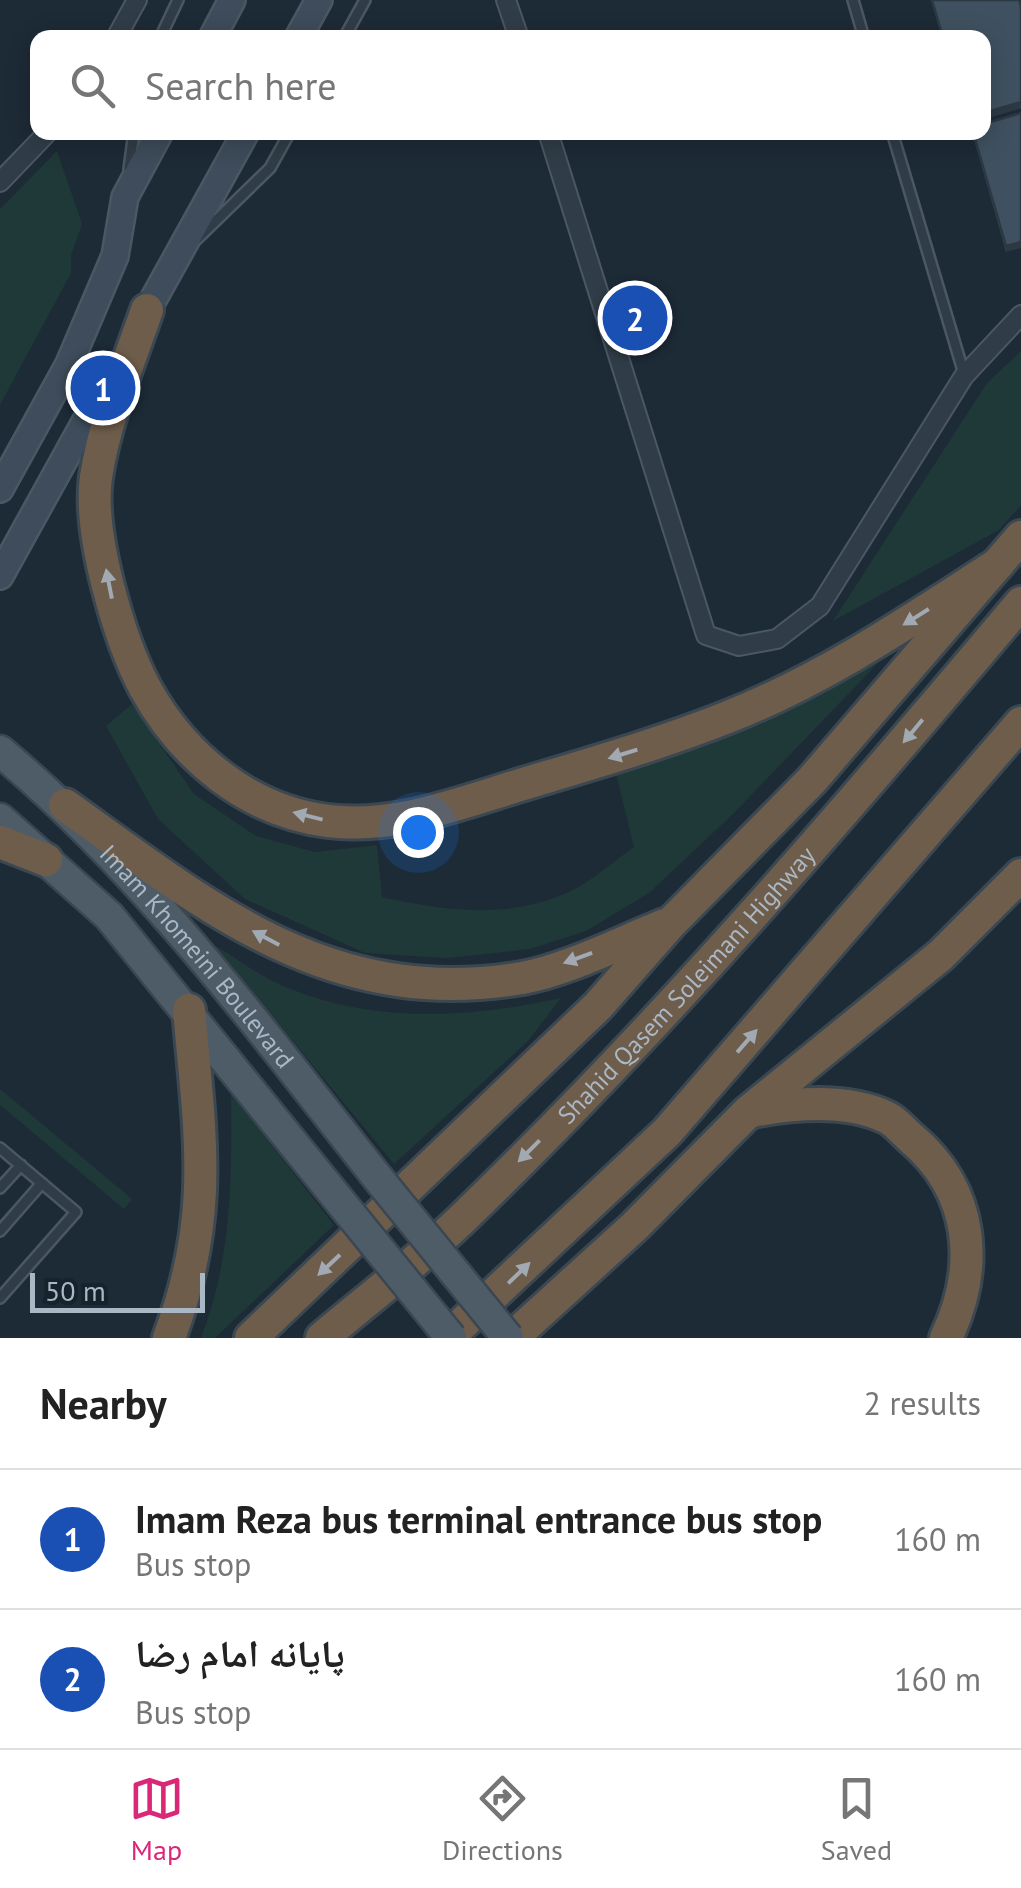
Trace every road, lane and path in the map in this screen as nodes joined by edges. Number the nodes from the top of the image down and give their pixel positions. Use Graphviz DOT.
graph roads {
  1 [pos="137,0"];
  2 [pos="178,0"];
  3 [pos="232,0"];
  4 [pos="319,0"];
  5 [pos="365,0"];
  6 [pos="506,0"];
  7 [pos="853,0"];
  8 [pos="120,30"];
  9 [pos="164,30"];
  10 [pos="216,30"];
  11 [pos="302,30"];
  12 [pos="348,30"];
  13 [pos="515,30"];
  14 [pos="862,30"];
  15 [pos="40,140"];
  16 [pos="133,140"];
  17 [pos="156,140"];
  18 [pos="242,140"];
  19 [pos="286,140"];
  20 [pos="551,140"];
  21 [pos="894,140"];
  22 [pos="0,182"];
  23 [pos="125,197"];
  24 [pos="174,262"];
  25 [pos="147,310"];
  26 [pos="1021,315"];
  27 [pos="964,376"];
  28 [pos="0,489"];
  29 [pos="1021,537"];
  30 [pos="998,564"];
  31 [pos="0,576"];
  32 [pos="1021,603"];
  33 [pos="1021,723"];
  34 [pos="0,750"];
  35 [pos="66,805"];
  36 [pos="0,820"];
  37 [pos="0,842"];
  38 [pos="46,860"];
  39 [pos="1021,875"];
  40 [pos="670,924"];
  41 [pos="189,1010"];
  42 [pos="748,1112"];
  43 [pos="0,1148"];
  44 [pos="21,1165"];
  45 [pos="42,1183"];
  46 [pos="0,1188"];
  47 [pos="0,1231"];
  48 [pos="0,1298"];
  49 [pos="168,1338"];
  50 [pos="250,1338"];
  51 [pos="322,1338"];
  52 [pos="449,1338"];
  53 [pos="510,1338"];
  54 [pos="946,1338"];
  1 -- 8 [label="street"];
  2 -- 9 [label="lane"];
  3 -- 10 [label="main road"];
  4 -- 11 [label="main road"];
  5 -- 12 [label="lane"];
  6 -- 13 [label="street"];
  7 -- 14 [label="lane"];
  15 -- 22 [label="street"];
  16 -- 23 [label="lane"];
  17 -- 23 [label="main road"];
  18 -- 24 [label="main road"];
  19 -- 24 [label="lane"];
  20 -- 27 [label="street"];
  21 -- 27 [label="lane"];
  23 -- 28 [label="main road"];
  24 -- 25 [label="main road"];
  30 -- 25 [label="highway, one-way"];
  25 -- 31 [label="main road"];
  26 -- 27 [label="street"];
  29 -- 30 [label="highway"];
  30 -- 40 [label="highway"];
  32 -- 51 [label="highway, Shahid Qasem Soleimani Highway, one-way"];
  52 -- 33 [label="highway, one-way"];
  34 -- 35 [label="main road, Imam Khomeini Boulevard"];
  40 -- 35 [label="highway, one-way"];
  35 -- 53 [label="main road, Imam Khomeini Boulevard, bridge"];
  36 -- 38 [label="main road, Imam Khomeini Boulevard"];
  37 -- 38 [label="highway"];
  38 -- 41 [label="main road, Imam Khomeini Boulevard"];
  39 -- 42 [label="highway"];
  40 -- 50 [label="highway, one-way"];
  41 -- 49 [label="highway"];
  41 -- 52 [label="main road, Imam Khomeini Boulevard, bridge"];
  42 -- 53 [label="highway"];
  42 -- 54 [label="highway"];
  43 -- 44 [label="lane"];
  44 -- 45 [label="lane"];
  44 -- 46 [label="lane"];
  45 -- 47 [label="lane"];
  45 -- 48 [label="lane"];
}
